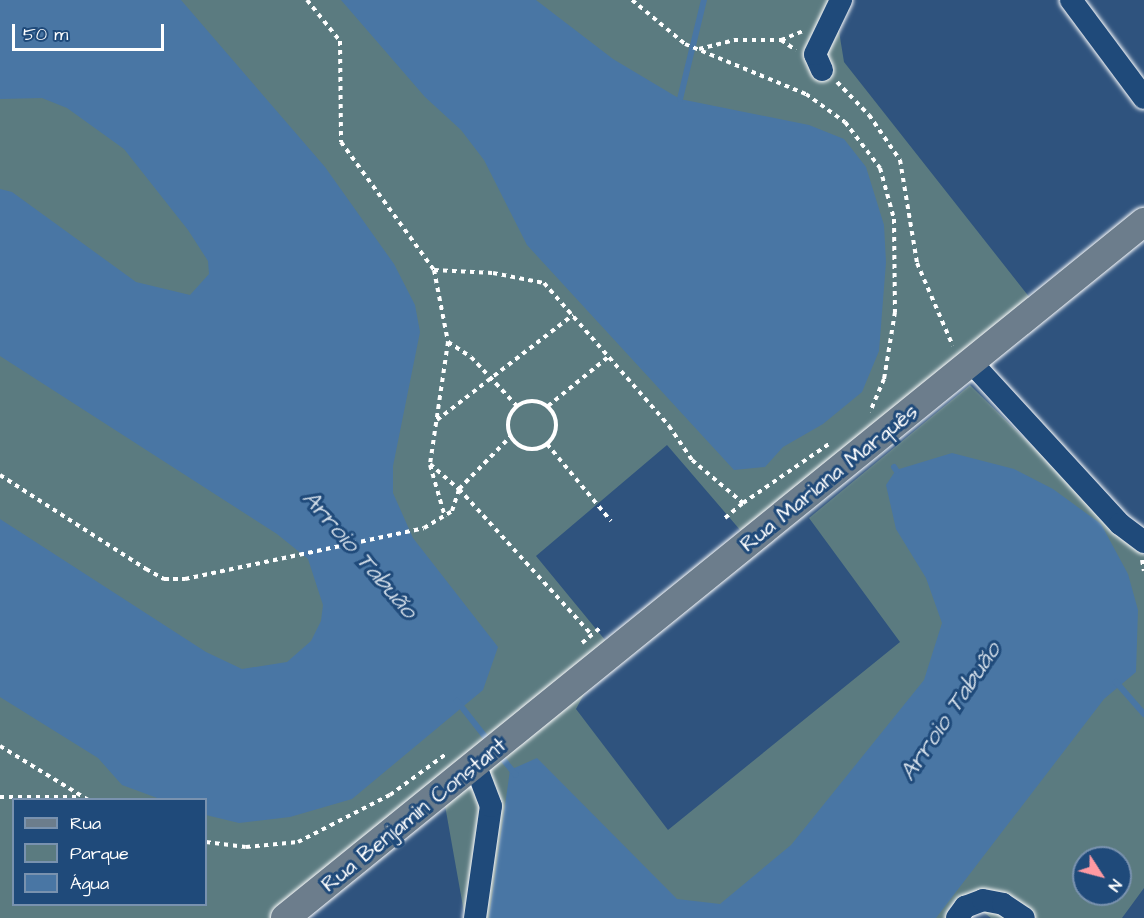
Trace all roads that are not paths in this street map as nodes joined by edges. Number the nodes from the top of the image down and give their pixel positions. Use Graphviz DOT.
graph roads {
  1 [pos="1071,0"];
  2 [pos="836,10"];
  3 [pos="822,70"];
  4 [pos="1144,98"];
  5 [pos="1144,222"];
  6 [pos="965,367"];
  7 [pos="1141,541"];
  8 [pos="515,734"];
  9 [pos="470,757"];
  10 [pos="285,918"];
  11 [pos="475,918"];
  12 [pos="957,918"];
  13 [pos="1024,918"];
  1 -- 4 [label="street"];
  2 -- 3 [label="street"];
  5 -- 6 [label="main road, Rua Mariana Marquês"];
  6 -- 7 [label="street"];
  6 -- 8 [label="main road, Rua Mariana Marquês"];
  8 -- 9 [label="main road, Rua Benjamin Constant"];
  9 -- 10 [label="main road, Rua Benjamin Constant"];
  9 -- 11 [label="street"];
  12 -- 13 [label="street"];
}
